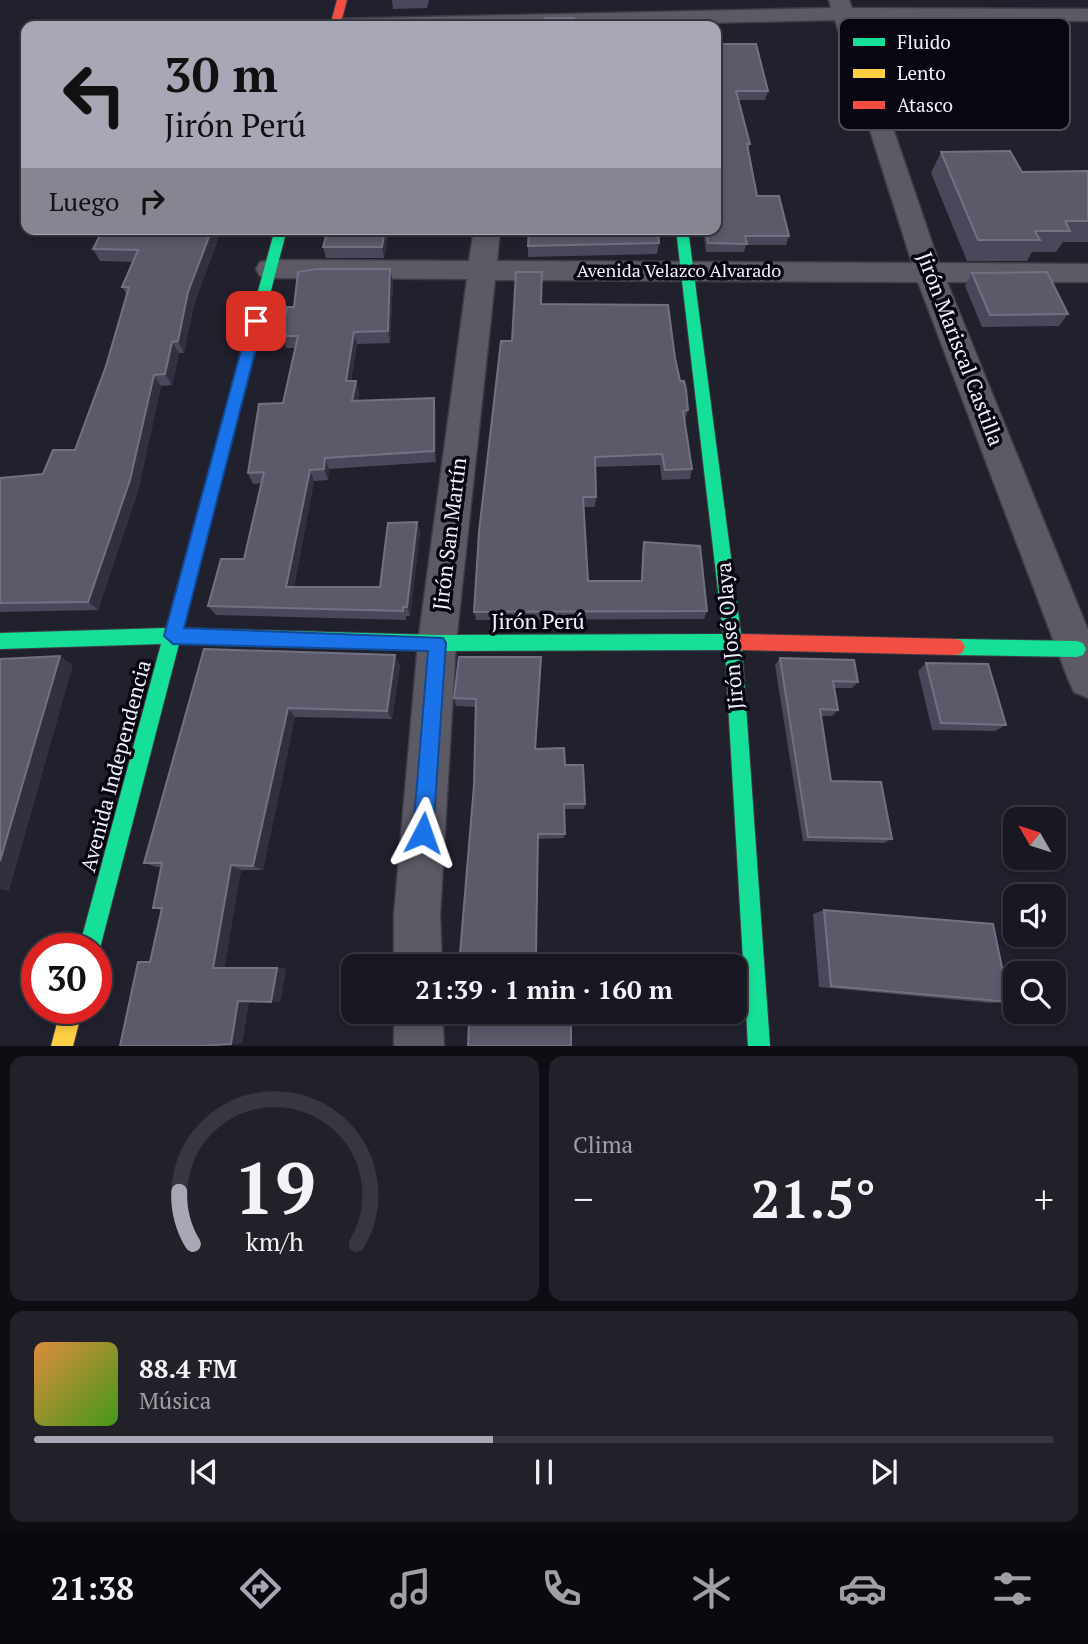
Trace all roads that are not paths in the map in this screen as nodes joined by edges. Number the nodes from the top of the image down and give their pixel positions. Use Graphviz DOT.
graph roads {
  1 [pos="342,0"];
  2 [pos="516,0"];
  3 [pos="841,7"];
  4 [pos="1012,7"];
  5 [pos="670,15"];
  6 [pos="1088,15"];
  7 [pos="336,21"];
  8 [pos="513,21"];
  9 [pos="576,21"];
  10 [pos="882,130"];
  11 [pos="279,235"];
  12 [pos="486,235"];
  13 [pos="683,235"];
  14 [pos="270,269"];
  15 [pos="688,271"];
  16 [pos="481,272"];
  17 [pos="929,273"];
  18 [pos="1088,273"];
  19 [pos="173,636"];
  20 [pos="0,641"];
  21 [pos="733,642"];
  22 [pos="437,643"];
  23 [pos="1077,649"];
  24 [pos="1088,679"];
  25 [pos="93,933"];
  26 [pos="418,954"];
  27 [pos="68,1024"];
  28 [pos="418,1024"];
  29 [pos="62,1045"];
  30 [pos="419,1045"];
  31 [pos="759,1045"];
  1 -- 7 [label="street"];
  2 -- 8 [label="street"];
  3 -- 4 [label="street"];
  3 -- 5 [label="street"];
  4 -- 6 [label="street"];
  5 -- 9 [label="street"];
  10 -- 17 [label="street, Jirón Mariscal Castilla"];
  11 -- 14 [label="street, Avenida Independencia"];
  12 -- 16 [label="street, Jirón San Martín"];
  13 -- 15 [label="street, Jirón José Olaya"];
  14 -- 16 [label="street, Avenida Velazco Alvarado"];
  14 -- 19 [label="street, Avenida Independencia"];
  15 -- 16 [label="street, Avenida Velazco Alvarado"];
  15 -- 17 [label="street, Avenida Velazco Alvarado"];
  15 -- 21 [label="street, Jirón José Olaya"];
  16 -- 22 [label="street, Jirón San Martín"];
  17 -- 18 [label="street, Avenida Velazco Alvarado"];
  17 -- 23 [label="street, Jirón Mariscal Castilla"];
  19 -- 20 [label="street, Jirón Perú"];
  19 -- 22 [label="street, Jirón Perú"];
  19 -- 25 [label="street, Avenida Independencia"];
  21 -- 22 [label="street, Jirón Perú"];
  21 -- 23 [label="street, Jirón Perú"];
  21 -- 31 [label="street, Jirón José Olaya"];
  22 -- 26 [label="street, Jirón San Martín"];
  23 -- 24 [label="street, Jirón Mariscal Castilla"];
  27 -- 29 [label="street"];
  28 -- 30 [label="street"];
}
